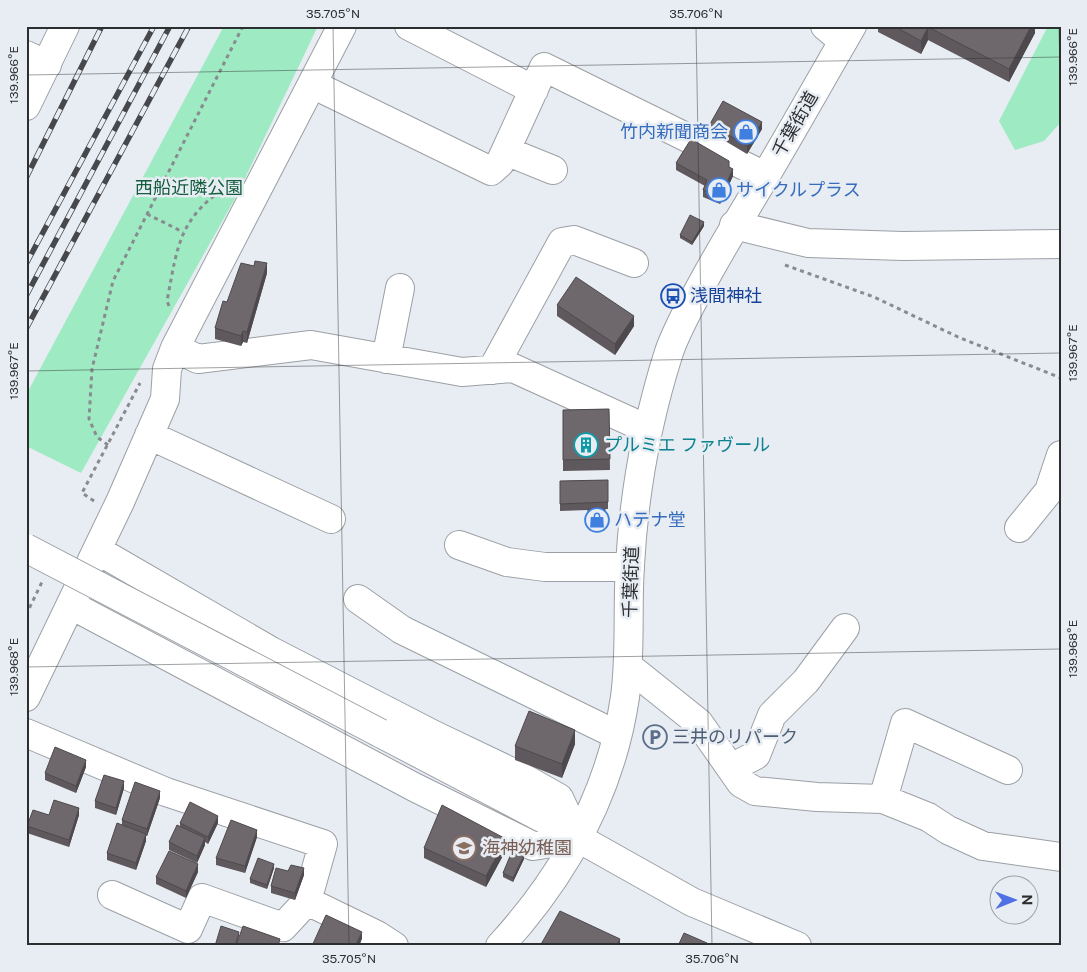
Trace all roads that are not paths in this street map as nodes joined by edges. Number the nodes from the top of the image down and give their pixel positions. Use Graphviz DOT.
graph roads {
  1 [pos="65,26"];
  2 [pos="342,26"];
  3 [pos="409,26"];
  4 [pos="840,31"];
  5 [pos="37,60"];
  6 [pos="312,84"];
  7 [pos="534,90"];
  8 [pos="26,106"];
  9 [pos="506,151"];
  10 [pos="553,170"];
  11 [pos="765,176"];
  12 [pos="734,225"];
  13 [pos="1061,244"];
  14 [pos="634,263"];
  15 [pos="400,288"];
  16 [pos="175,348"];
  17 [pos="386,359"];
  18 [pos="492,370"];
  19 [pos="647,429"];
  20 [pos="148,435"];
  21 [pos="1061,455"];
  22 [pos="331,519"];
  23 [pos="1019,528"];
  24 [pos="459,546"];
  25 [pos="26,548"];
  26 [pos="97,550"];
  27 [pos="630,567"];
  28 [pos="358,599"];
  29 [pos="71,605"];
  30 [pos="845,628"];
  31 [pos="628,666"];
  32 [pos="26,697"];
  33 [pos="26,733"];
  34 [pos="617,736"];
  35 [pos="731,768"];
  36 [pos="1008,770"];
  37 [pos="883,799"];
  38 [pos="578,839"];
  39 [pos="1061,857"];
  40 [pos="112,895"];
  41 [pos="307,901"];
  42 [pos="394,946"];
  43 [pos="500,946"];
  44 [pos="797,946"];
  1 -- 5 [label="main road"];
  2 -- 6 [label="main road"];
  3 -- 7 [label="main road"];
  4 -- 11 [label="main road, 千葉街道"];
  5 -- 8 [label="main road"];
  6 -- 9 [label="main road"];
  6 -- 16 [label="main road"];
  7 -- 9 [label="main road"];
  7 -- 11 [label="main road"];
  9 -- 10 [label="main road"];
  11 -- 12 [label="main road, 千葉街道"];
  12 -- 13 [label="main road"];
  12 -- 19 [label="main road, 千葉街道"];
  14 -- 18 [label="main road"];
  15 -- 17 [label="main road"];
  16 -- 17 [label="main road"];
  16 -- 20 [label="main road"];
  17 -- 18 [label="main road"];
  18 -- 19 [label="main road"];
  19 -- 27 [label="main road, 千葉街道"];
  20 -- 22 [label="main road"];
  20 -- 26 [label="main road"];
  21 -- 23 [label="main road"];
  24 -- 27 [label="main road"];
  25 -- 38 [label="main road, bridge"];
  26 -- 29 [label="main road"];
  26 -- 38 [label="main road"];
  27 -- 31 [label="main road, 千葉街道"];
  28 -- 34 [label="main road"];
  29 -- 32 [label="main road"];
  29 -- 38 [label="main road"];
  30 -- 35 [label="main road"];
  31 -- 34 [label="main road, 千葉街道"];
  31 -- 35 [label="main road"];
  33 -- 41 [label="main road"];
  34 -- 38 [label="main road, 千葉街道"];
  35 -- 37 [label="main road"];
  36 -- 37 [label="main road"];
  37 -- 39 [label="main road"];
  38 -- 43 [label="main road, 千葉街道"];
  38 -- 44 [label="main road"];
  40 -- 41 [label="main road"];
  41 -- 42 [label="main road"];
}
